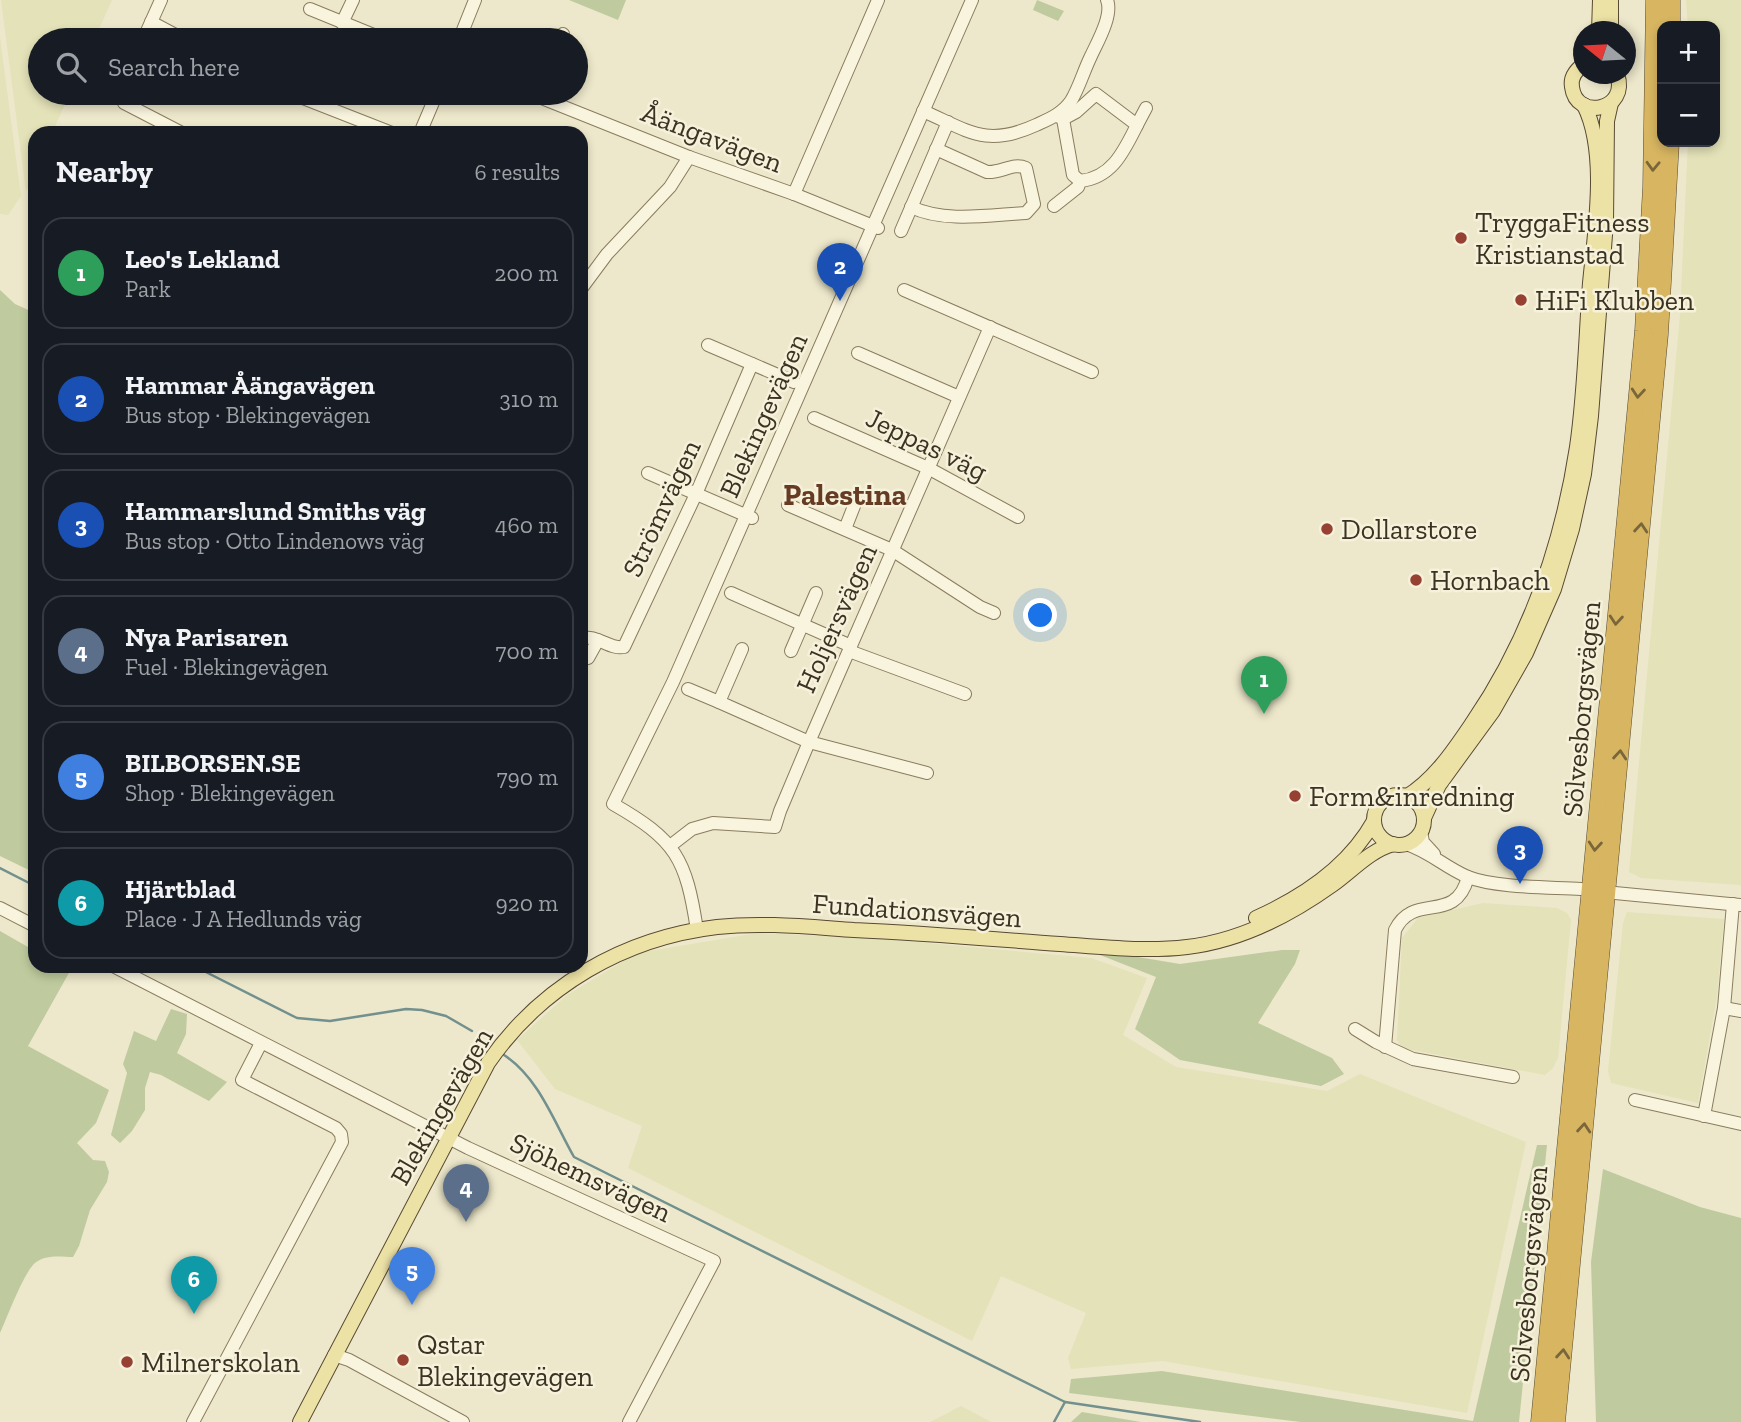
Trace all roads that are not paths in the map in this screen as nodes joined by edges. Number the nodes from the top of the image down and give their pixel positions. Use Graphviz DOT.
graph roads {
  1 [pos="161,0"];
  2 [pos="353,0"];
  3 [pos="475,0"];
  4 [pos="878,0"];
  5 [pos="972,0"];
  6 [pos="978,0"];
  7 [pos="1107,0"];
  8 [pos="1600,0"];
  9 [pos="1611,0"];
  10 [pos="1655,0"];
  11 [pos="1671,0"];
  12 [pos="310,9"];
  13 [pos="1599,21"];
  14 [pos="1611,21"];
  15 [pos="1671,21"];
  16 [pos="151,22"];
  17 [pos="342,23"];
  18 [pos="148,28"];
  19 [pos="162,28"];
  20 [pos="355,28"];
  21 [pos="464,28"];
  22 [pos="1573,81"];
  23 [pos="1619,84"];
  24 [pos="1611,103"];
  25 [pos="128,105"];
  26 [pos="321,105"];
  27 [pos="432,105"];
  28 [pos="562,105"];
  29 [pos="1584,105"];
  30 [pos="1146,108"];
  31 [pos="926,112"];
  32 [pos="1060,118"];
  33 [pos="948,122"];
  34 [pos="1137,125"];
  35 [pos="168,126"];
  36 [pos="374,126"];
  37 [pos="424,126"];
  38 [pos="1670,147"];
  39 [pos="936,149"];
  40 [pos="689,157"];
  41 [pos="1080,181"];
  42 [pos="794,194"];
  43 [pos="1055,206"];
  44 [pos="911,207"];
  45 [pos="875,227"];
  46 [pos="901,231"];
  47 [pos="588,280"];
  48 [pos="904,290"];
  49 [pos="990,327"];
  50 [pos="708,345"];
  51 [pos="858,353"];
  52 [pos="752,364"];
  53 [pos="1092,372"];
  54 [pos="794,382"];
  55 [pos="959,397"];
  56 [pos="814,418"];
  57 [pos="928,468"];
  58 [pos="648,473"];
  59 [pos="696,494"];
  60 [pos="856,501"];
  61 [pos="788,505"];
  62 [pos="749,517"];
  63 [pos="1018,517"];
  64 [pos="845,529"];
  65 [pos="892,550"];
  66 [pos="731,593"];
  67 [pos="816,593"];
  68 [pos="994,613"];
  69 [pos="803,624"];
  70 [pos="588,636"];
  71 [pos="598,640"];
  72 [pos="850,648"];
  73 [pos="742,649"];
  74 [pos="791,651"];
  75 [pos="588,658"];
  76 [pos="688,689"];
  77 [pos="965,695"];
  78 [pos="719,702"];
  79 [pos="808,742"];
  80 [pos="927,773"];
  81 [pos="1406,797"];
  82 [pos="1374,821"];
  83 [pos="1422,825"];
  84 [pos="1399,844"];
  85 [pos="670,846"];
  86 [pos="1441,862"];
  87 [pos="1468,877"];
  88 [pos="1581,890"];
  89 [pos="1615,893"];
  90 [pos="1737,905"];
  91 [pos="0,908"];
  92 [pos="28,922"];
  93 [pos="697,930"];
  94 [pos="1134,948"];
  95 [pos="588,969"];
  96 [pos="126,973"];
  97 [pos="581,973"];
  98 [pos="1724,1008"];
  99 [pos="1741,1011"];
  100 [pos="1355,1028"];
  101 [pos="261,1043"];
  102 [pos="1385,1047"];
  103 [pos="1513,1077"];
  104 [pos="1635,1100"];
  105 [pos="1704,1116"];
  106 [pos="1741,1124"];
  107 [pos="447,1137"];
  108 [pos="334,1355"];
  109 [pos="193,1422"];
  110 [pos="300,1422"];
  111 [pos="463,1422"];
  112 [pos="629,1422"];
  113 [pos="1540,1422"];
  114 [pos="1556,1422"];
  1 -- 16 [label="street"];
  2 -- 17 [label="street"];
  3 -- 21 [label="street"];
  4 -- 42 [label="street"];
  5 -- 31 [label="street, Blekingevägen"];
  6 -- 31 [label="street, Blekingevägen"];
  7 -- 32 [label="street"];
  8 -- 13 [label="main road"];
  9 -- 14 [label="main road"];
  10 -- 113 [label="highway, Sölvesborgsvägen, one-way"];
  11 -- 15 [label="highway"];
  12 -- 17 [label="street"];
  16 -- 18 [label="street"];
  16 -- 19 [label="street"];
  17 -- 20 [label="street"];
  22 -- 29 [label="main road"];
  23 -- 24 [label="main road"];
  24 -- 29 [label="main road"];
  24 -- 83 [label="main road"];
  25 -- 35 [label="street"];
  26 -- 36 [label="street"];
  27 -- 37 [label="street"];
  28 -- 40 [label="street, Åängavägen"];
  29 -- 81 [label="main road"];
  30 -- 34 [label="street"];
  31 -- 33 [label="street"];
  31 -- 45 [label="street, Blekingevägen"];
  32 -- 33 [label="street"];
  32 -- 34 [label="street"];
  32 -- 41 [label="street"];
  33 -- 39 [label="street"];
  34 -- 41 [label="street"];
  114 -- 38 [label="highway, Sölvesborgsvägen, one-way"];
  39 -- 44 [label="street"];
  39 -- 44 [label="street"];
  40 -- 42 [label="street, Åängavägen"];
  40 -- 47 [label="street"];
  41 -- 43 [label="street"];
  42 -- 45 [label="street, Åängavägen"];
  44 -- 46 [label="street"];
  45 -- 62 [label="street, Blekingevägen"];
  48 -- 49 [label="street"];
  49 -- 53 [label="street"];
  49 -- 55 [label="street, Holjersvägen"];
  50 -- 52 [label="street"];
  51 -- 55 [label="street"];
  52 -- 54 [label="street"];
  52 -- 59 [label="street, Strömvägen"];
  55 -- 57 [label="street, Holjersvägen"];
  56 -- 57 [label="street, Jeppas väg"];
  57 -- 63 [label="street, Jeppas väg"];
  57 -- 65 [label="street, Holjersvägen"];
  58 -- 59 [label="street"];
  59 -- 62 [label="street"];
  59 -- 71 [label="street, Strömvägen"];
  60 -- 64 [label="street"];
  61 -- 64 [label="street"];
  62 -- 85 [label="street, Blekingevägen"];
  64 -- 65 [label="street"];
  65 -- 68 [label="street"];
  65 -- 72 [label="street, Holjersvägen"];
  66 -- 69 [label="street"];
  67 -- 69 [label="street"];
  69 -- 72 [label="street"];
  69 -- 74 [label="street"];
  70 -- 71 [label="street, Strömvägen"];
  71 -- 75 [label="street"];
  72 -- 77 [label="street"];
  72 -- 79 [label="street, Holjersvägen"];
  73 -- 78 [label="street"];
  76 -- 78 [label="street"];
  78 -- 79 [label="street"];
  79 -- 80 [label="street"];
  79 -- 85 [label="street, Holjersvägen"];
  81 -- 82 [label="main road"];
  81 -- 83 [label="main road"];
  82 -- 84 [label="main road"];
  82 -- 94 [label="main road, Fundationsvägen"];
  83 -- 84 [label="main road"];
  83 -- 86 [label="street"];
  84 -- 86 [label="street"];
  84 -- 94 [label="main road, Fundationsvägen"];
  85 -- 93 [label="street, Blekingevägen"];
  86 -- 87 [label="street"];
  87 -- 88 [label="street"];
  87 -- 102 [label="street"];
  89 -- 90 [label="street"];
  90 -- 98 [label="street"];
  91 -- 92 [label="street"];
  93 -- 94 [label="main road, Fundationsvägen"];
  93 -- 95 [label="main road, Blekingevägen"];
  96 -- 101 [label="street, Sjöhemsvägen"];
  97 -- 107 [label="main road, Blekingevägen"];
  98 -- 99 [label="street"];
  98 -- 105 [label="street"];
  100 -- 102 [label="street"];
  101 -- 107 [label="street, Sjöhemsvägen"];
  101 -- 109 [label="street"];
  102 -- 103 [label="street"];
  104 -- 105 [label="street"];
  105 -- 106 [label="street"];
  107 -- 108 [label="main road, Blekingevägen"];
  107 -- 112 [label="street, Sjöhemsvägen"];
  108 -- 110 [label="main road, Blekingevägen"];
  108 -- 111 [label="street"];
}
